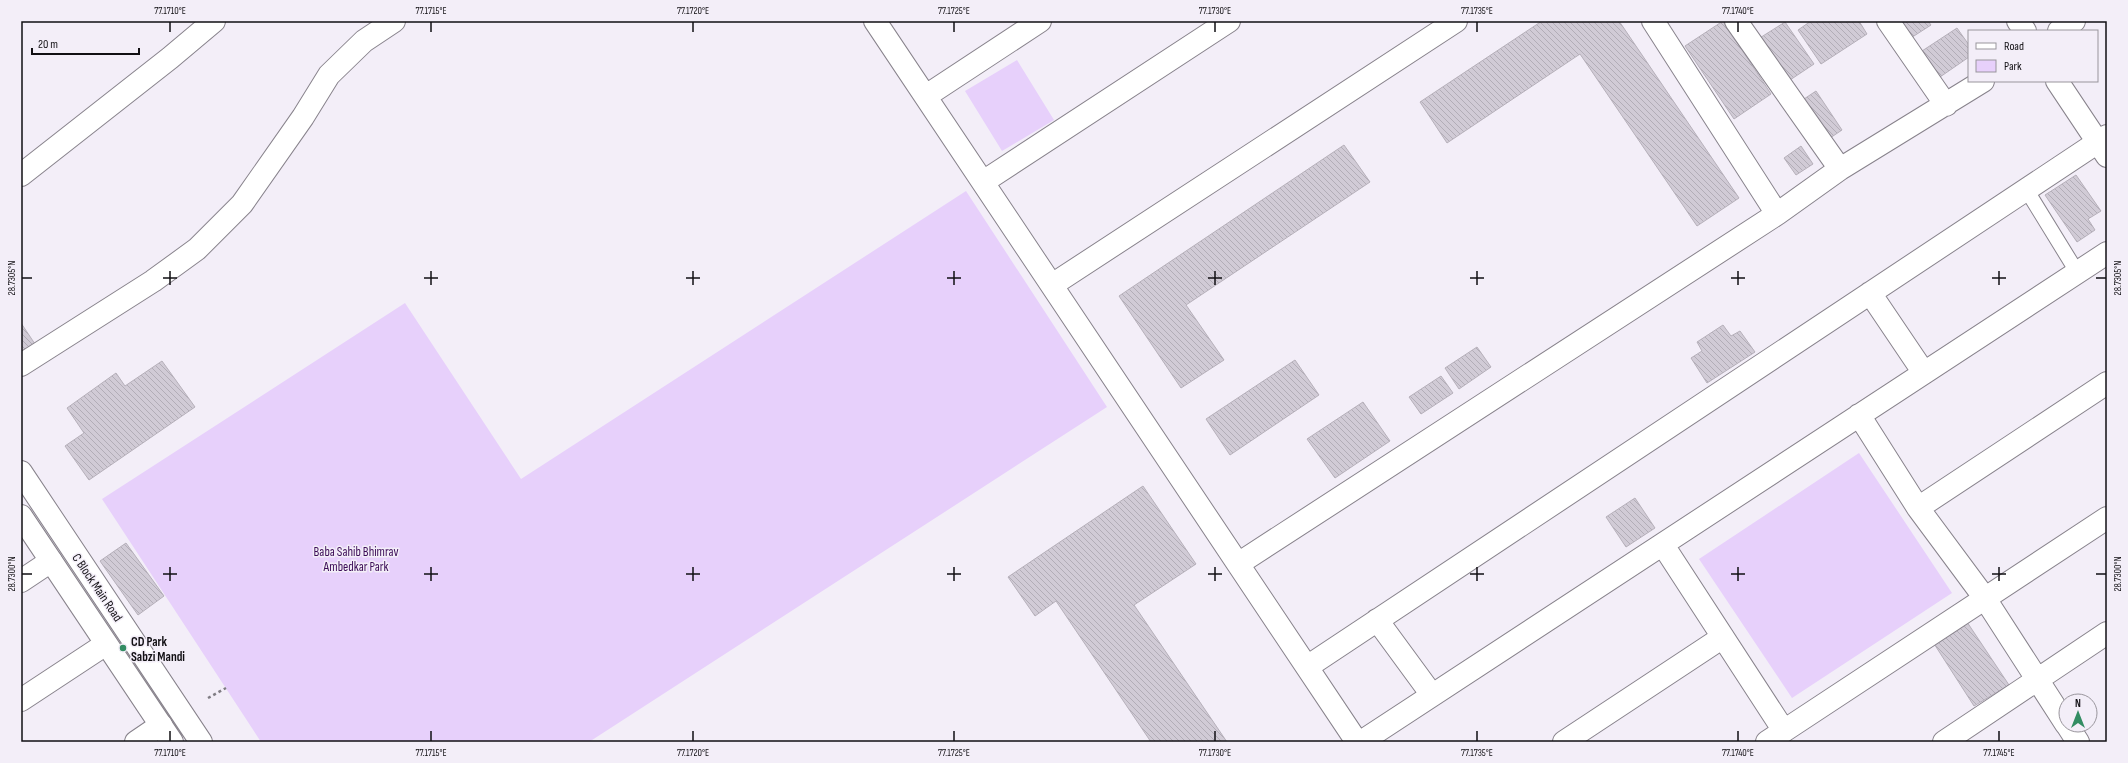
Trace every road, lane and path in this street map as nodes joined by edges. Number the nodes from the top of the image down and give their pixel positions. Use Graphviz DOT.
graph roads {
  1 [pos="214,21"];
  2 [pos="394,21"];
  3 [pos="875,21"];
  4 [pos="1040,21"];
  5 [pos="1229,21"];
  6 [pos="1456,21"];
  7 [pos="1654,21"];
  8 [pos="1736,21"];
  9 [pos="1888,21"];
  10 [pos="2018,21"];
  11 [pos="2074,21"];
  12 [pos="2024,30"];
  13 [pos="2060,30"];
  14 [pos="1981,82"];
  15 [pos="2058,82"];
  16 [pos="926,96"];
  17 [pos="1946,105"];
  18 [pos="2104,145"];
  19 [pos="1840,169"];
  20 [pos="21,175"];
  21 [pos="983,182"];
  22 [pos="2026,189"];
  23 [pos="1777,214"];
  24 [pos="2107,253"];
  25 [pos="2077,272"];
  26 [pos="1052,285"];
  27 [pos="1870,293"];
  28 [pos="21,365"];
  29 [pos="1924,373"];
  30 [pos="2107,383"];
  31 [pos="1859,415"];
  32 [pos="21,472"];
  33 [pos="1918,508"];
  34 [pos="21,516"];
  35 [pos="2107,518"];
  36 [pos="1663,545"];
  37 [pos="51,561"];
  38 [pos="1238,564"];
  39 [pos="21,581"];
  40 [pos="1984,597"];
  41 [pos="1377,620"];
  42 [pos="2107,633"];
  43 [pos="1723,637"];
  44 [pos="106,644"];
  45 [pos="1307,667"];
  46 [pos="2038,680"];
  47 [pos="1432,695"];
  48 [pos="21,700"];
  49 [pos="2058,711"];
  50 [pos="2072,733"];
  51 [pos="167,734"];
  52 [pos="1776,736"];
  53 [pos="136,742"];
  54 [pos="201,742"];
  55 [pos="1357,742"];
  56 [pos="1361,742"];
  57 [pos="1564,742"];
  58 [pos="1944,742"];
  59 [pos="2078,742"];
  1 -- 20 [label="street"];
  2 -- 28 [label="street"];
  3 -- 16 [label="street"];
  4 -- 16 [label="street"];
  5 -- 21 [label="street"];
  6 -- 26 [label="street"];
  7 -- 23 [label="street"];
  8 -- 19 [label="street"];
  9 -- 17 [label="street"];
  10 -- 12 [label="street"];
  11 -- 13 [label="street"];
  14 -- 17 [label="street"];
  15 -- 18 [label="street"];
  16 -- 21 [label="street"];
  17 -- 19 [label="street"];
  18 -- 22 [label="street"];
  19 -- 23 [label="street"];
  21 -- 26 [label="street"];
  22 -- 25 [label="lane"];
  22 -- 27 [label="street"];
  23 -- 38 [label="street"];
  24 -- 25 [label="street"];
  25 -- 29 [label="street"];
  26 -- 38 [label="street"];
  27 -- 29 [label="street"];
  27 -- 41 [label="street"];
  29 -- 31 [label="street"];
  30 -- 33 [label="street"];
  31 -- 33 [label="street"];
  31 -- 36 [label="street"];
  32 -- 54 [label="street, C Block Main Road"];
  33 -- 40 [label="street"];
  34 -- 37 [label="street, C Block Main Road"];
  35 -- 40 [label="street"];
  36 -- 43 [label="street"];
  36 -- 47 [label="street"];
  37 -- 39 [label="street"];
  37 -- 44 [label="street, C Block Main Road"];
  38 -- 45 [label="street"];
  40 -- 46 [label="street"];
  40 -- 52 [label="street"];
  41 -- 45 [label="street"];
  41 -- 47 [label="street"];
  42 -- 46 [label="street"];
  43 -- 52 [label="street"];
  43 -- 57 [label="street"];
  44 -- 48 [label="street"];
  44 -- 51 [label="street, C Block Main Road"];
  45 -- 55 [label="street"];
  46 -- 49 [label="street"];
  46 -- 58 [label="street"];
  47 -- 56 [label="street"];
  50 -- 59 [label="street"];
  51 -- 53 [label="street"];
}
